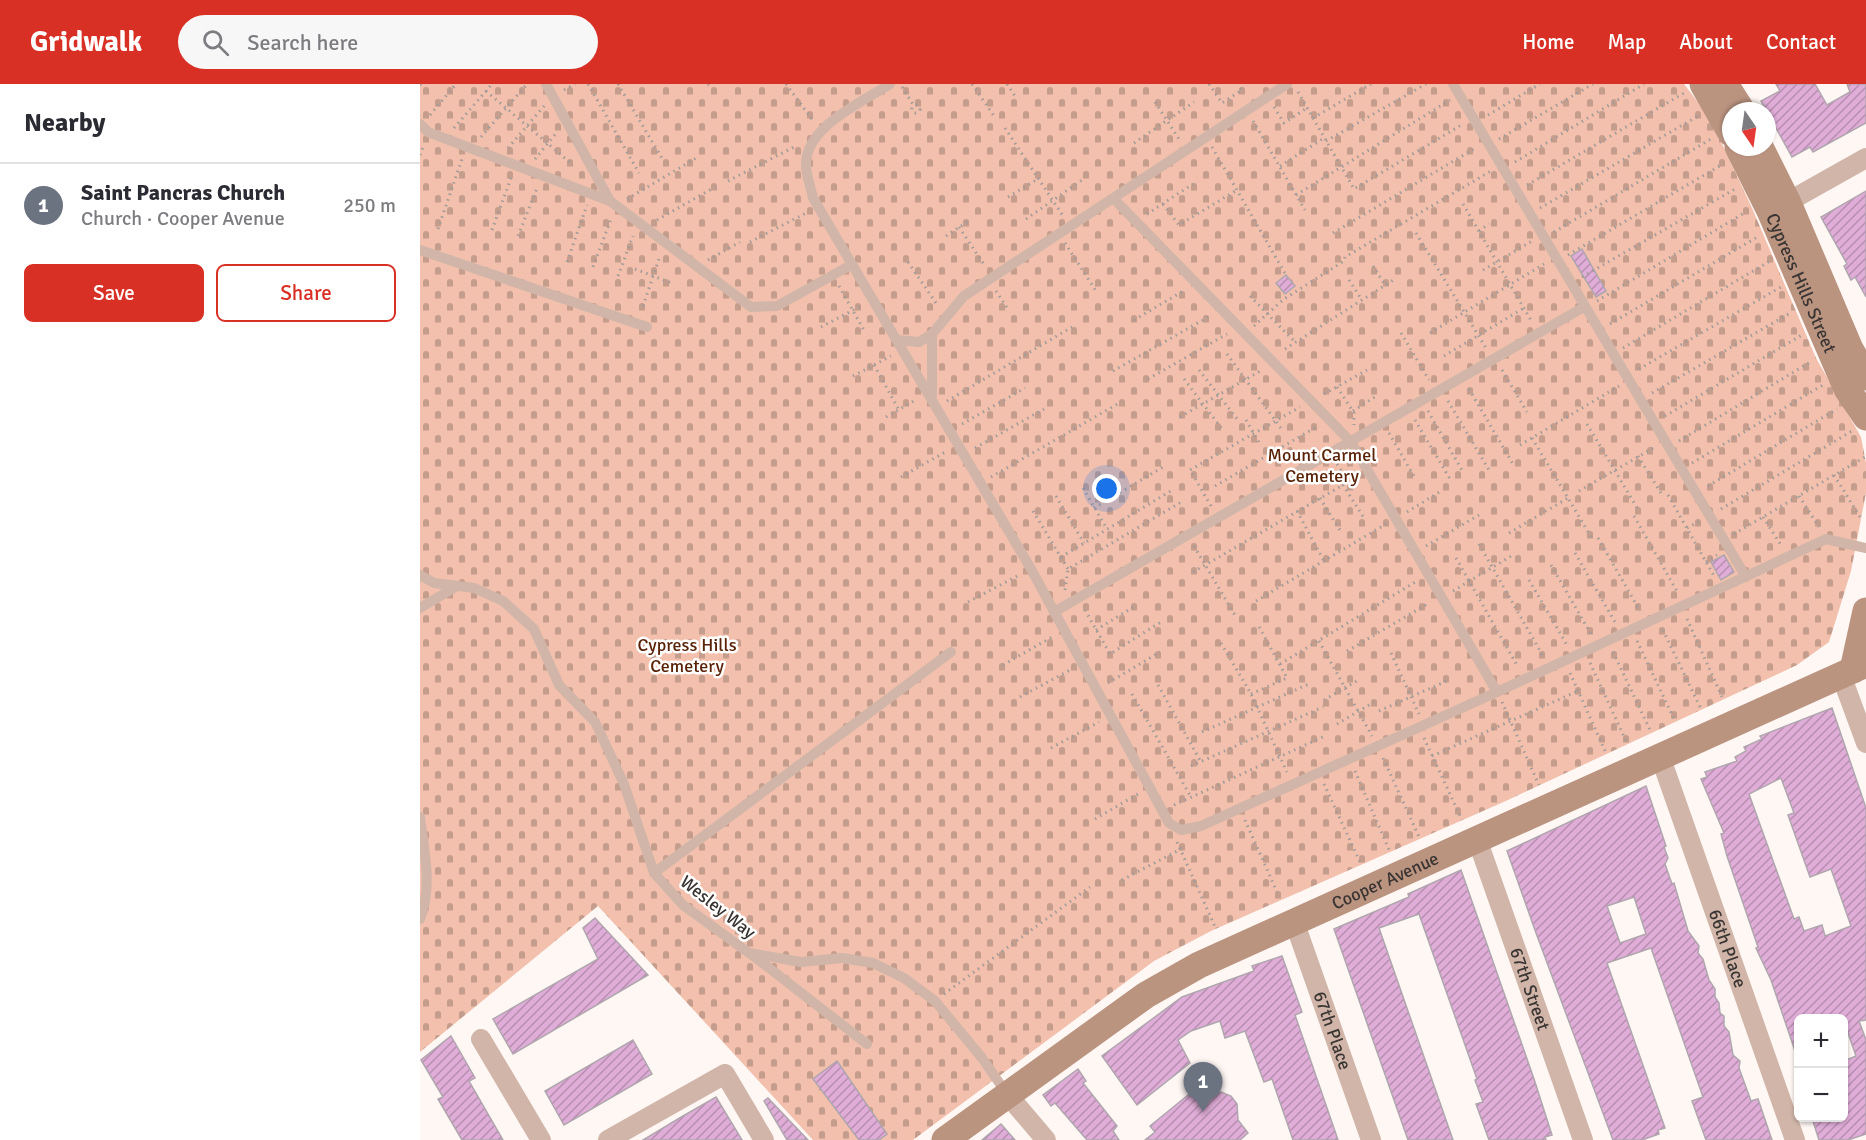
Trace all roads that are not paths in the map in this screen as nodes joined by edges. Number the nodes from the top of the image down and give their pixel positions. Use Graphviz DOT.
graph roads {
  1 [pos="546,84"];
  2 [pos="890,84"];
  3 [pos="1287,84"];
  4 [pos="1452,84"];
  5 [pos="1725,84"];
  6 [pos="1696,87"];
  7 [pos="1736,102"];
  8 [pos="420,125"];
  9 [pos="1722,132"];
  10 [pos="1736,156"];
  11 [pos="1761,156"];
  12 [pos="1866,158"];
  13 [pos="1114,199"];
  14 [pos="613,204"];
  15 [pos="1769,214"];
  16 [pos="420,250"];
  17 [pos="850,265"];
  18 [pos="1585,308"];
  19 [pos="647,327"];
  20 [pos="932,334"];
  21 [pos="900,345"];
  22 [pos="1863,366"];
  23 [pos="933,398"];
  24 [pos="1855,417"];
  25 [pos="1356,439"];
  26 [pos="1866,548"];
  27 [pos="420,575"];
  28 [pos="1746,577"];
  29 [pos="457,586"];
  30 [pos="420,608"];
  31 [pos="1058,609"];
  32 [pos="1866,611"];
  33 [pos="951,652"];
  34 [pos="1854,670"];
  35 [pos="1497,692"];
  36 [pos="1866,743"];
  37 [pos="1655,744"];
  38 [pos="420,817"];
  39 [pos="1469,830"];
  40 [pos="654,873"];
  41 [pos="420,919"];
  42 [pos="1294,921"];
  43 [pos="749,953"];
  44 [pos="481,1039"];
  45 [pos="867,1044"];
  46 [pos="1007,1094"];
  47 [pos="541,1140"];
  48 [pos="608,1140"];
  49 [pos="764,1140"];
  50 [pos="945,1140"];
  51 [pos="1046,1140"];
  52 [pos="1371,1140"];
  53 [pos="1583,1140"];
  54 [pos="1795,1140"];
  1 -- 14 [label="lane"];
  2 -- 17 [label="lane"];
  3 -- 13 [label="lane"];
  4 -- 18 [label="lane"];
  5 -- 7 [label="main road"];
  6 -- 9 [label="main road, Cypress Hills Street"];
  8 -- 14 [label="lane"];
  10 -- 15 [label="main road, Cypress Hills Street"];
  11 -- 15 [label="main road, Cypress Hills Street"];
  12 -- 15 [label="street"];
  13 -- 20 [label="lane"];
  13 -- 25 [label="lane"];
  14 -- 17 [label="lane"];
  15 -- 22 [label="main road, Cypress Hills Street"];
  15 -- 24 [label="main road, Cypress Hills Street"];
  16 -- 19 [label="lane"];
  17 -- 21 [label="lane"];
  18 -- 25 [label="lane"];
  18 -- 28 [label="lane"];
  20 -- 21 [label="lane"];
  20 -- 23 [label="lane"];
  21 -- 23 [label="lane"];
  23 -- 31 [label="lane"];
  25 -- 31 [label="lane"];
  25 -- 35 [label="lane"];
  26 -- 28 [label="lane"];
  27 -- 29 [label="lane, Wesley Way"];
  28 -- 35 [label="lane"];
  29 -- 30 [label="lane"];
  29 -- 40 [label="lane, Wesley Way"];
  31 -- 35 [label="lane"];
  32 -- 34 [label="main road"];
  33 -- 40 [label="lane"];
  34 -- 36 [label="street"];
  34 -- 37 [label="main road, Cooper Avenue"];
  37 -- 39 [label="main road, Cooper Avenue"];
  37 -- 54 [label="street, 66th Place"];
  38 -- 41 [label="lane"];
  39 -- 42 [label="main road, Cooper Avenue"];
  39 -- 53 [label="street, 67th Street"];
  40 -- 43 [label="lane, Wesley Way"];
  42 -- 46 [label="main road, Cooper Avenue"];
  42 -- 52 [label="street, 67th Place"];
  43 -- 45 [label="lane"];
  43 -- 46 [label="lane, Wesley Way"];
  44 -- 47 [label="street"];
  46 -- 50 [label="main road, Cooper Avenue"];
  46 -- 51 [label="street"];
  48 -- 49 [label="street"];
}
